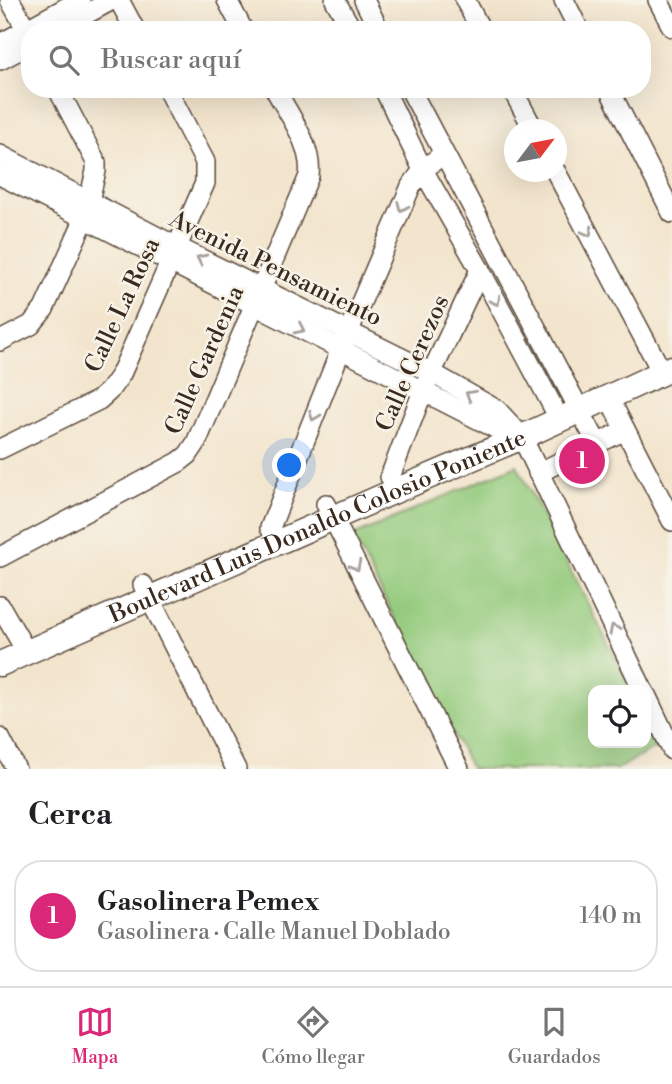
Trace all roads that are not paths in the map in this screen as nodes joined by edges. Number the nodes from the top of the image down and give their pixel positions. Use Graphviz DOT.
graph roads {
  1 [pos="10,0"];
  2 [pos="80,0"];
  3 [pos="112,0"];
  4 [pos="119,0"];
  5 [pos="227,0"];
  6 [pos="337,0"];
  7 [pos="364,0"];
  8 [pos="465,0"];
  9 [pos="564,0"];
  10 [pos="658,0"];
  11 [pos="21,21"];
  12 [pos="51,21"];
  13 [pos="74,21"];
  14 [pos="130,21"];
  15 [pos="238,21"];
  16 [pos="348,21"];
  17 [pos="374,21"];
  18 [pos="476,21"];
  19 [pos="574,21"];
  20 [pos="672,27"];
  21 [pos="21,39"];
  22 [pos="21,43"];
  23 [pos="0,44"];
  24 [pos="0,60"];
  25 [pos="63,98"];
  26 [pos="172,98"];
  27 [pos="280,98"];
  28 [pos="388,98"];
  29 [pos="415,98"];
  30 [pos="517,98"];
  31 [pos="614,98"];
  32 [pos="528,119"];
  33 [pos="443,154"];
  34 [pos="0,155"];
  35 [pos="423,170"];
  36 [pos="0,175"];
  37 [pos="562,182"];
  38 [pos="87,210"];
  39 [pos="672,214"];
  40 [pos="173,254"];
  41 [pos="480,271"];
  42 [pos="259,298"];
  43 [pos="345,340"];
  44 [pos="0,341"];
  45 [pos="667,361"];
  46 [pos="427,382"];
  47 [pos="609,398"];
  48 [pos="566,409"];
  49 [pos="625,429"];
  50 [pos="510,434"];
  51 [pos="597,443"];
  52 [pos="0,449"];
  53 [pos="547,469"];
  54 [pos="390,477"];
  55 [pos="329,512"];
  56 [pos="672,521"];
  57 [pos="270,528"];
  58 [pos="0,557"];
  59 [pos="146,592"];
  60 [pos="0,606"];
  61 [pos="15,645"];
  62 [pos="0,664"];
  63 [pos="641,685"];
  64 [pos="651,706"];
  65 [pos="0,738"];
  66 [pos="672,750"];
  67 [pos="16,769"];
  68 [pos="236,769"];
  69 [pos="459,769"];
  1 -- 11 [label="street"];
  2 -- 12 [label="street"];
  3 -- 13 [label="street"];
  4 -- 14 [label="street"];
  5 -- 15 [label="street"];
  6 -- 16 [label="street"];
  7 -- 17 [label="street"];
  8 -- 18 [label="street"];
  9 -- 19 [label="street"];
  10 -- 20 [label="street"];
  21 -- 23 [label="street"];
  22 -- 24 [label="street"];
  25 -- 38 [label="street"];
  26 -- 40 [label="street, Calle La Rosa"];
  27 -- 42 [label="street, Calle Gardenia"];
  28 -- 35 [label="street"];
  29 -- 33 [label="street"];
  30 -- 32 [label="street"];
  31 -- 39 [label="street"];
  33 -- 35 [label="street"];
  33 -- 48 [label="street"];
  34 -- 38 [label="street, Avenida Pensamiento"];
  35 -- 41 [label="street"];
  35 -- 43 [label="street, one-way"];
  36 -- 38 [label="street, Avenida Pensamiento"];
  37 -- 45 [label="street, one-way"];
  38 -- 40 [label="street, Avenida Pensamiento"];
  38 -- 44 [label="street"];
  40 -- 42 [label="street, Avenida Pensamiento"];
  40 -- 52 [label="street, Calle La Rosa"];
  41 -- 46 [label="street, Calle Cerezos"];
  41 -- 48 [label="street, one-way"];
  42 -- 43 [label="street, Avenida Pensamiento"];
  42 -- 58 [label="street, Calle Gardenia"];
  43 -- 46 [label="street, Avenida Pensamiento"];
  43 -- 57 [label="street, one-way"];
  45 -- 47 [label="main road, Boulevard Luis Donaldo Colosio Poniente"];
  45 -- 48 [label="main road, Boulevard Luis Donaldo Colosio Poniente"];
  46 -- 50 [label="street, Avenida Pensamiento"];
  46 -- 54 [label="street, Calle Cerezos"];
  47 -- 48 [label="main road, Boulevard Luis Donaldo Colosio Poniente"];
  47 -- 49 [label="street"];
  48 -- 50 [label="main road, Boulevard Luis Donaldo Colosio Poniente"];
  48 -- 51 [label="street"];
  49 -- 51 [label="street"];
  49 -- 56 [label="street"];
  50 -- 53 [label="street"];
  50 -- 54 [label="main road, Boulevard Luis Donaldo Colosio Poniente"];
  50 -- 55 [label="main road, Boulevard Luis Donaldo Colosio Poniente"];
  51 -- 53 [label="street"];
  63 -- 53 [label="street, one-way"];
  54 -- 55 [label="main road, Boulevard Luis Donaldo Colosio Poniente"];
  55 -- 57 [label="main road, Boulevard Luis Donaldo Colosio Poniente"];
  55 -- 59 [label="main road, Boulevard Luis Donaldo Colosio Poniente"];
  55 -- 69 [label="street, one-way"];
  57 -- 59 [label="main road, Boulevard Luis Donaldo Colosio Poniente"];
  59 -- 61 [label="main road, Boulevard Luis Donaldo Colosio Poniente"];
  59 -- 68 [label="street"];
  60 -- 61 [label="street"];
  61 -- 62 [label="main road, Boulevard Luis Donaldo Colosio Poniente"];
  64 -- 66 [label="street"];
  65 -- 67 [label="street"];
}
